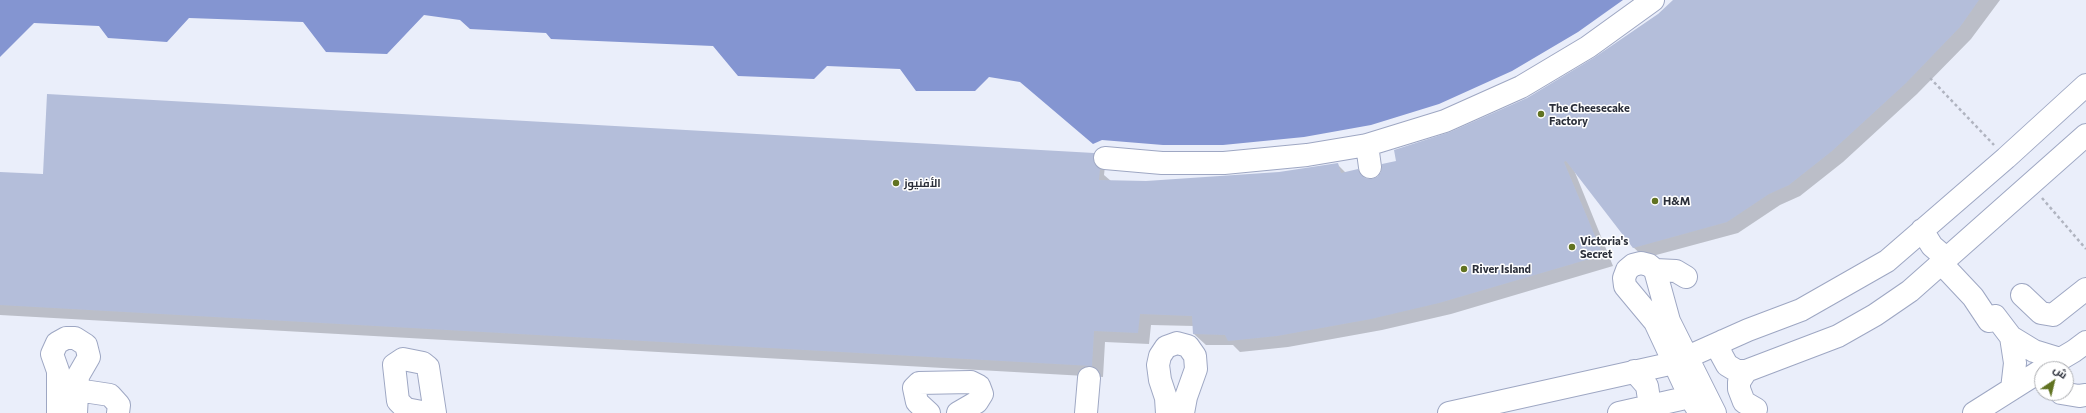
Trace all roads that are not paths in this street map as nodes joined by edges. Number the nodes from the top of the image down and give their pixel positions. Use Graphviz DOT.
graph roads {
  1 [pos="1653,0"];
  2 [pos="2083,92"];
  3 [pos="2086,135"];
  4 [pos="1367,145"];
  5 [pos="1105,158"];
  6 [pos="1370,167"];
  7 [pos="1922,230"];
  8 [pos="1944,261"];
  9 [pos="1655,270"];
  10 [pos="1686,277"];
  11 [pos="2086,289"];
  12 [pos="2022,295"];
  13 [pos="1655,307"];
  14 [pos="2011,337"];
  15 [pos="1723,341"];
  16 [pos="2086,342"];
  17 [pos="1680,361"];
  18 [pos="2039,361"];
  19 [pos="2060,361"];
  20 [pos="1634,371"];
  21 [pos="1746,371"];
  22 [pos="2034,377"];
  23 [pos="1089,378"];
  24 [pos="2012,389"];
  25 [pos="68,390"];
  26 [pos="1165,390"];
  27 [pos="1188,391"];
  28 [pos="2074,395"];
  29 [pos="2086,395"];
  30 [pos="1695,405"];
  31 [pos="1656,409"];
  32 [pos="1756,409"];
  33 [pos="58,413"];
  34 [pos="76,413"];
  35 [pos="118,413"];
  36 [pos="427,413"];
  37 [pos="435,413"];
  38 [pos="929,413"];
  39 [pos="958,413"];
  40 [pos="1086,413"];
  41 [pos="1167,413"];
  42 [pos="1183,413"];
  43 [pos="1449,413"];
  44 [pos="1619,413"];
  45 [pos="1715,413"];
  46 [pos="1974,413"];
  1 -- 4 [label="street"];
  2 -- 7 [label="street"];
  3 -- 8 [label="street"];
  4 -- 5 [label="street"];
  4 -- 6 [label="street"];
  7 -- 8 [label="street"];
  7 -- 15 [label="street"];
  8 -- 14 [label="street"];
  8 -- 21 [label="street"];
  9 -- 10 [label="street"];
  9 -- 13 [label="street"];
  9 -- 13 [label="street"];
  11 -- 12 [label="street"];
  13 -- 17 [label="street"];
  14 -- 18 [label="street"];
  14 -- 24 [label="street"];
  15 -- 17 [label="street"];
  15 -- 21 [label="street"];
  16 -- 19 [label="street"];
  17 -- 20 [label="street"];
  17 -- 30 [label="street"];
  17 -- 45 [label="street"];
  20 -- 31 [label="street"];
  20 -- 43 [label="street"];
  21 -- 32 [label="street"];
  22 -- 24 [label="street"];
  23 -- 40 [label="street"];
  24 -- 46 [label="street"];
  25 -- 33 [label="street"];
  25 -- 34 [label="street"];
  25 -- 35 [label="street"];
  26 -- 27 [label="street"];
  26 -- 27 [label="street"];
  26 -- 41 [label="street"];
  27 -- 42 [label="street"];
  28 -- 29 [label="street"];
  30 -- 31 [label="street"];
  31 -- 44 [label="street"];
  36 -- 37 [label="street"];
  38 -- 39 [label="street"];
}
